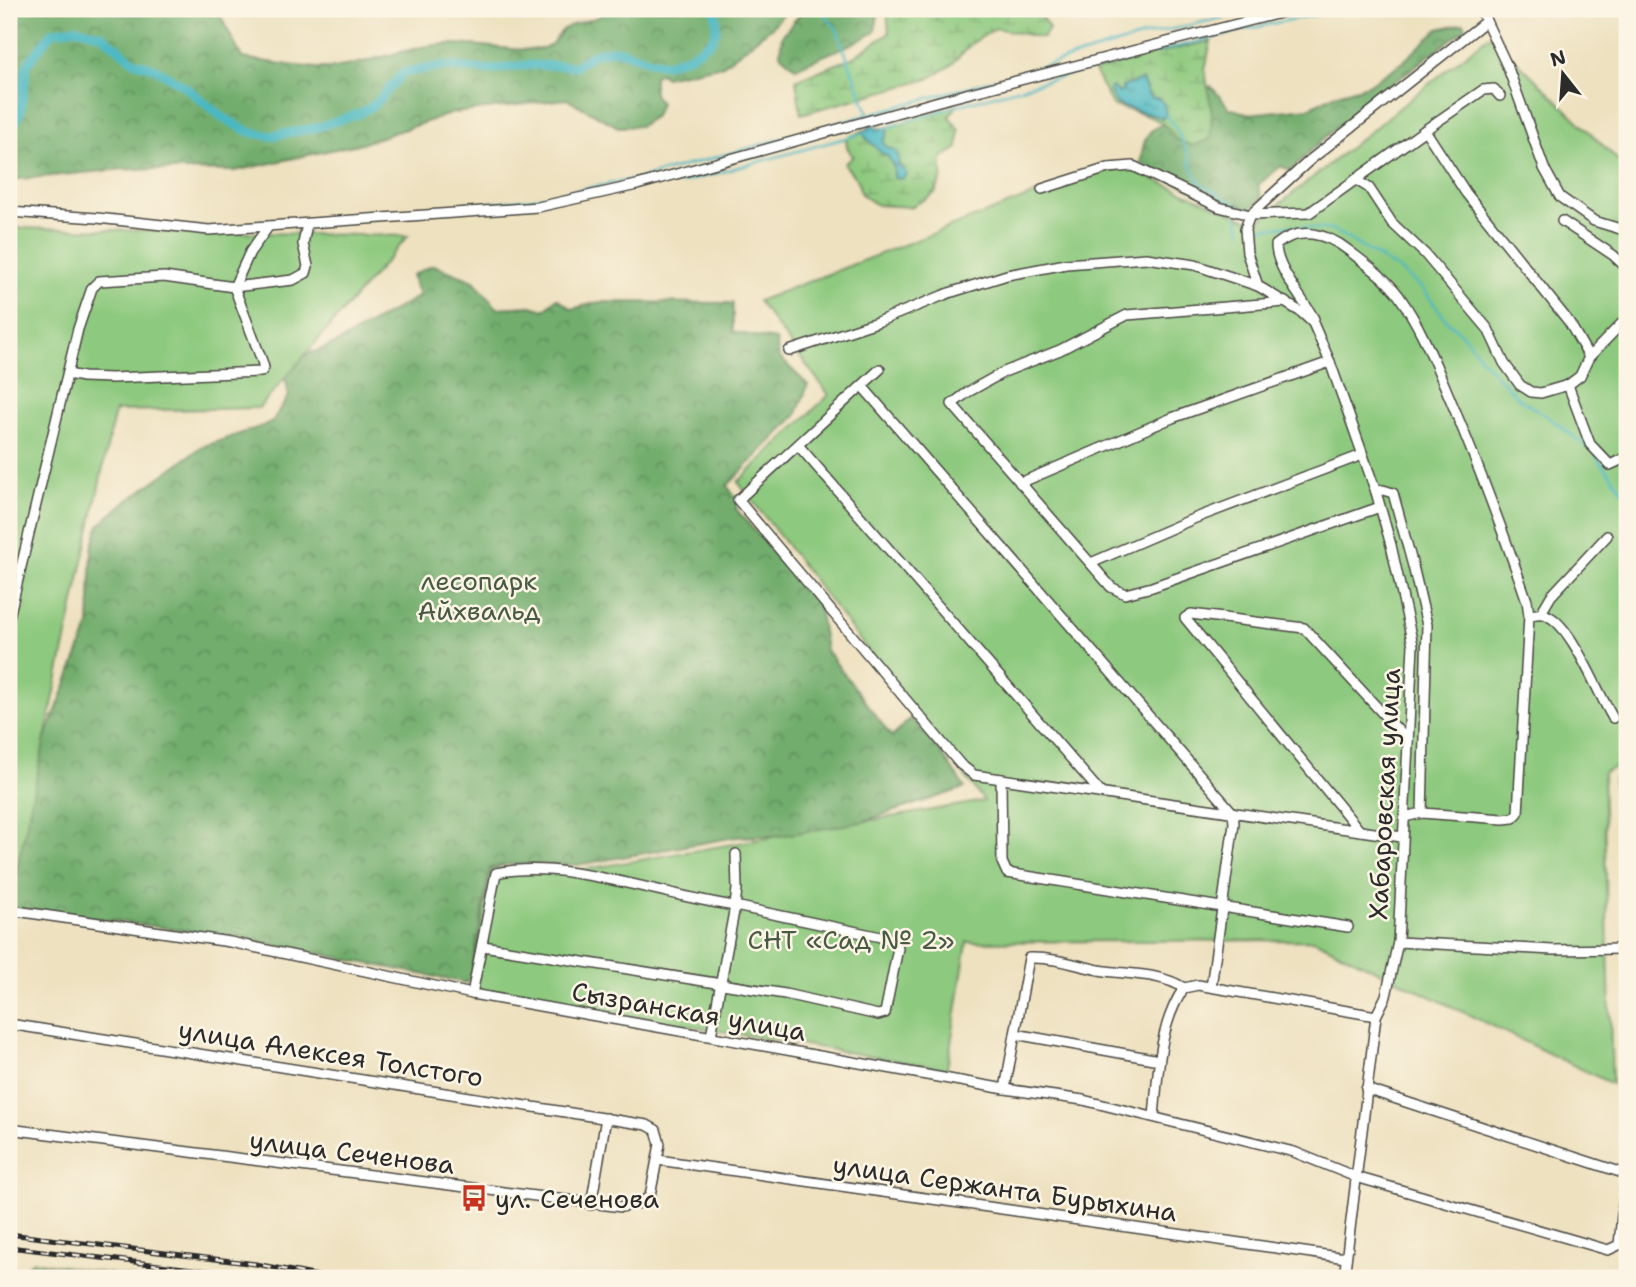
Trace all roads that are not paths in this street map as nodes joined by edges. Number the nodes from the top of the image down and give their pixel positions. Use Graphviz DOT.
graph roads {
  1 [pos="1295,9"];
  2 [pos="1481,9"];
  3 [pos="1486,21"];
  4 [pos="1500,96"];
  5 [pos="1425,130"];
  6 [pos="1356,180"];
  7 [pos="1042,189"];
  8 [pos="9,212"];
  9 [pos="1250,215"];
  10 [pos="1562,221"];
  11 [pos="307,225"];
  12 [pos="268,227"];
  13 [pos="1627,232"];
  14 [pos="1627,268"];
  15 [pos="1258,286"];
  16 [pos="234,287"];
  17 [pos="1285,302"];
  18 [pos="1627,318"];
  19 [pos="1313,323"];
  20 [pos="789,351"];
  21 [pos="1589,357"];
  22 [pos="1330,362"];
  23 [pos="880,369"];
  24 [pos="68,374"];
  25 [pos="1568,385"];
  26 [pos="862,386"];
  27 [pos="798,445"];
  28 [pos="1362,455"];
  29 [pos="1627,457"];
  30 [pos="1020,482"];
  31 [pos="1376,492"];
  32 [pos="1380,507"];
  33 [pos="1607,536"];
  34 [pos="1091,563"];
  35 [pos="1541,613"];
  36 [pos="1529,615"];
  37 [pos="9,617"];
  38 [pos="1613,718"];
  39 [pos="1408,741"];
  40 [pos="1001,779"];
  41 [pos="1101,793"];
  42 [pos="1233,813"];
  43 [pos="1422,813"];
  44 [pos="1404,817"];
  45 [pos="1360,831"];
  46 [pos="1402,837"];
  47 [pos="736,854"];
  48 [pos="735,905"];
  49 [pos="1222,907"];
  50 [pos="9,910"];
  51 [pos="1348,927"];
  52 [pos="1398,942"];
  53 [pos="483,946"];
  54 [pos="1623,949"];
  55 [pos="719,985"];
  56 [pos="1211,987"];
  57 [pos="1184,988"];
  58 [pos="472,994"];
  59 [pos="1376,1016"];
  60 [pos="9,1024"];
  61 [pos="1015,1034"];
  62 [pos="711,1036"];
  63 [pos="1159,1060"];
  64 [pos="1005,1089"];
  65 [pos="1366,1089"];
  66 [pos="1154,1116"];
  67 [pos="606,1118"];
  68 [pos="9,1129"];
  69 [pos="658,1160"];
  70 [pos="1356,1177"];
  71 [pos="592,1205"];
  72 [pos="1346,1258"];
  73 [pos="1344,1278"];
  1 -- 11 [label="street"];
  2 -- 3 [label="street"];
  3 -- 9 [label="street"];
  3 -- 13 [label="street"];
  4 -- 5 [label="street"];
  5 -- 6 [label="street"];
  5 -- 21 [label="street"];
  6 -- 9 [label="street"];
  6 -- 25 [label="street"];
  7 -- 9 [label="street"];
  8 -- 12 [label="street"];
  9 -- 15 [label="street"];
  10 -- 14 [label="street"];
  11 -- 12 [label="street"];
  11 -- 16 [label="street"];
  12 -- 16 [label="street"];
  15 -- 17 [label="street"];
  15 -- 20 [label="street"];
  16 -- 24 [label="street"];
  16 -- 24 [label="street"];
  17 -- 19 [label="street"];
  17 -- 30 [label="street"];
  18 -- 21 [label="street"];
  19 -- 22 [label="street, Хабаровская улица"];
  19 -- 36 [label="street, Хабаровская улица"];
  21 -- 25 [label="street"];
  22 -- 28 [label="street, Хабаровская улица"];
  22 -- 30 [label="street"];
  23 -- 26 [label="street"];
  24 -- 37 [label="street"];
  25 -- 29 [label="street"];
  26 -- 27 [label="street"];
  26 -- 42 [label="street"];
  27 -- 40 [label="street"];
  27 -- 41 [label="street"];
  28 -- 31 [label="street, Хабаровская улица"];
  28 -- 34 [label="street"];
  30 -- 34 [label="street"];
  31 -- 32 [label="street, Хабаровская улица"];
  31 -- 43 [label="street"];
  32 -- 34 [label="street"];
  32 -- 39 [label="street, Хабаровская улица"];
  33 -- 35 [label="street"];
  35 -- 36 [label="street"];
  35 -- 38 [label="street"];
  36 -- 43 [label="street"];
  39 -- 44 [label="street, Хабаровская улица"];
  39 -- 45 [label="street"];
  40 -- 41 [label="street"];
  40 -- 49 [label="street"];
  41 -- 42 [label="street"];
  42 -- 45 [label="street"];
  42 -- 49 [label="street"];
  43 -- 44 [label="street"];
  44 -- 46 [label="street, Хабаровская улица"];
  45 -- 46 [label="street"];
  46 -- 52 [label="street, Хабаровская улица"];
  47 -- 48 [label="street"];
  48 -- 53 [label="street"];
  48 -- 55 [label="street"];
  48 -- 55 [label="street"];
  49 -- 51 [label="street"];
  49 -- 56 [label="street"];
  50 -- 58 [label="street, Сызранская улица"];
  52 -- 54 [label="street"];
  52 -- 59 [label="street, Хабаровская улица"];
  53 -- 55 [label="street"];
  53 -- 58 [label="street"];
  55 -- 62 [label="street"];
  56 -- 57 [label="street"];
  56 -- 59 [label="street"];
  57 -- 61 [label="street"];
  57 -- 63 [label="street"];
  58 -- 62 [label="street, Сызранская улица"];
  59 -- 65 [label="street, Хабаровская улица"];
  60 -- 67 [label="street, улица Алексея Толстого"];
  61 -- 63 [label="street"];
  61 -- 64 [label="street"];
  62 -- 64 [label="street, Сызранская улица"];
  63 -- 66 [label="street"];
  64 -- 66 [label="street, Сызранская улица"];
  65 -- 70 [label="street, Хабаровская улица"];
  65 -- 70 [label="street, Сызранская улица"];
  66 -- 70 [label="street, Сызранская улица"];
  67 -- 69 [label="street, улица Алексея Толстого"];
  67 -- 71 [label="street"];
  68 -- 71 [label="street, улица Сеченова"];
  69 -- 71 [label="street, улица Сеченова"];
  69 -- 72 [label="street, улица Сержанта Бурыхина"];
  70 -- 72 [label="street, Хабаровская улица"];
  72 -- 73 [label="street, Хабаровская улица"];
}
